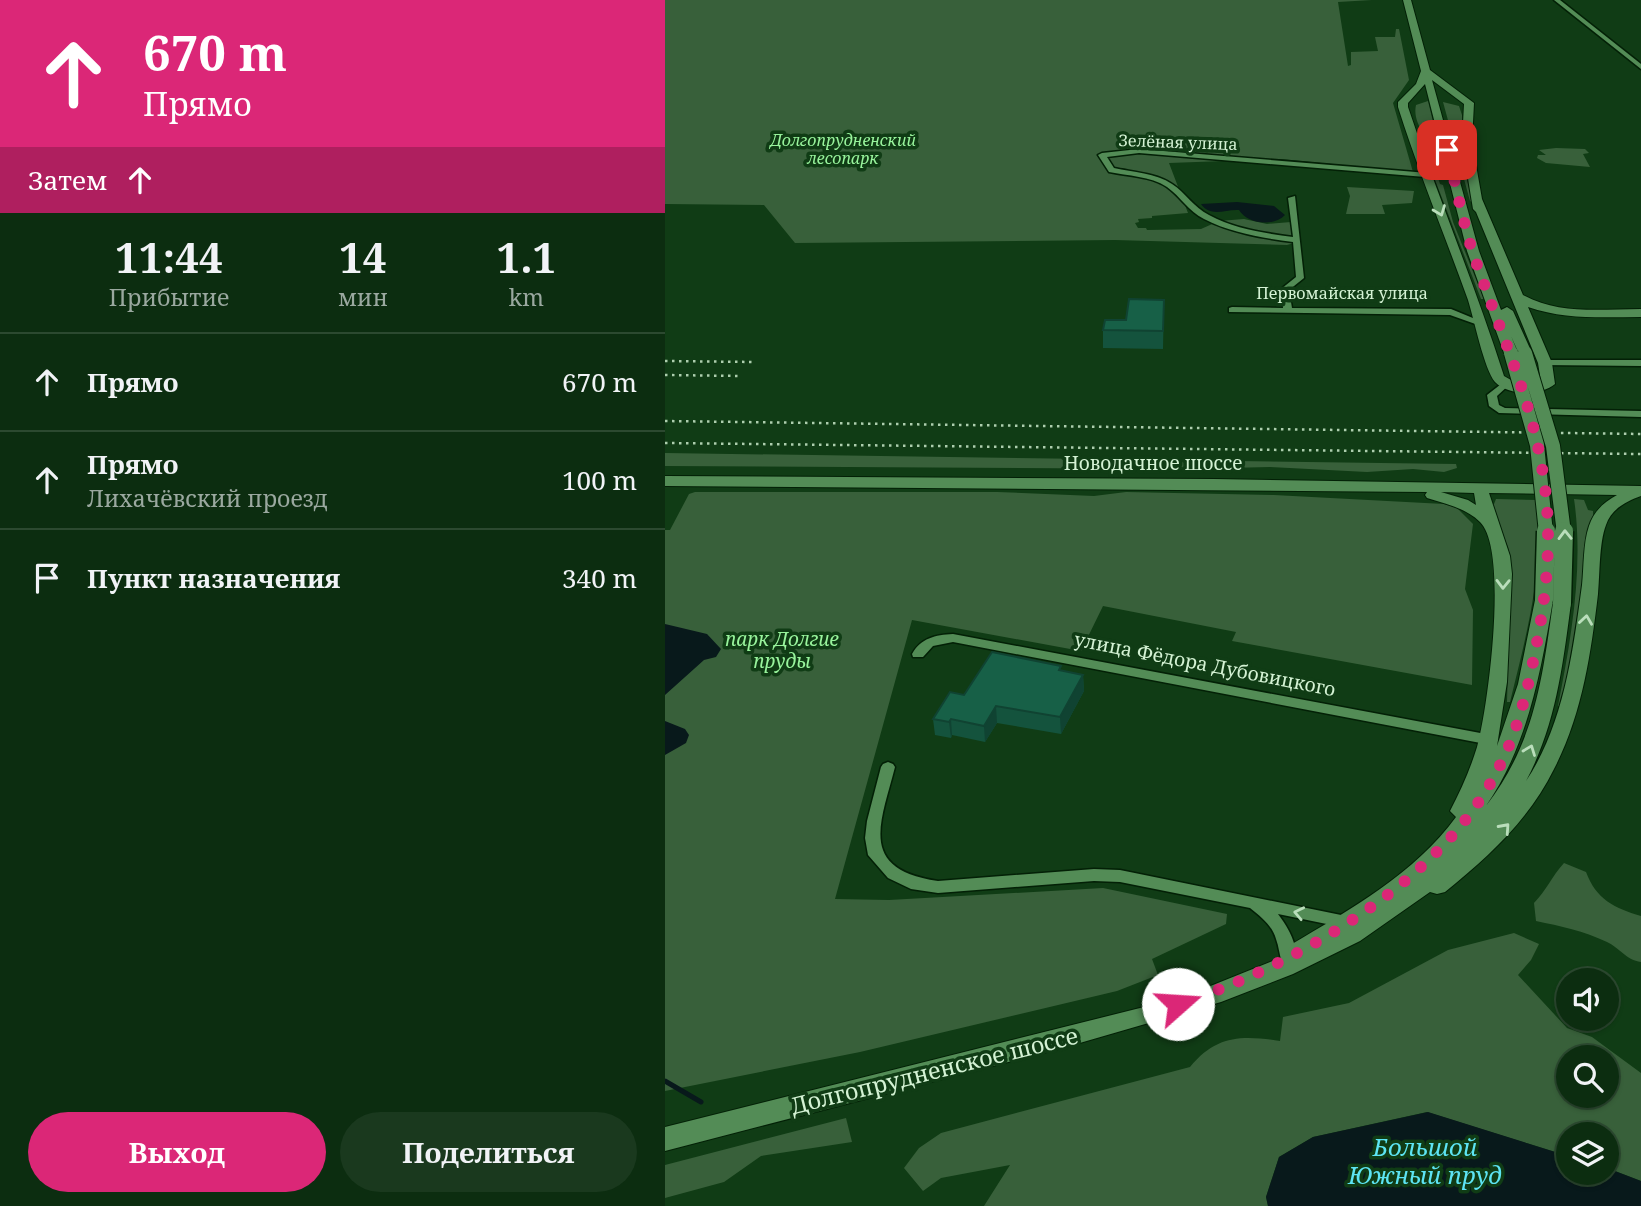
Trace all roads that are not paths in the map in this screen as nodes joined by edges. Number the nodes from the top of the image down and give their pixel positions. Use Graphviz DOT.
graph roads {
  1 [pos="1407,0"];
  2 [pos="1557,0"];
  3 [pos="1641,66"];
  4 [pos="1426,71"];
  5 [pos="1434,99"];
  6 [pos="1405,110"];
  7 [pos="1469,116"];
  8 [pos="1411,128"];
  9 [pos="1427,143"];
  10 [pos="1436,152"];
  11 [pos="1425,175"];
  12 [pos="1454,176"];
  13 [pos="1458,192"];
  14 [pos="1292,198"];
  15 [pos="1477,200"];
  16 [pos="1297,240"];
  17 [pos="1492,273"];
  18 [pos="1494,295"];
  19 [pos="1516,296"];
  20 [pos="1474,301"];
  21 [pos="1232,310"];
  22 [pos="1288,310"];
  23 [pos="1451,312"];
  24 [pos="1561,312"];
  25 [pos="1641,313"];
  26 [pos="1481,323"];
  27 [pos="1532,330"];
  28 [pos="1545,363"];
  29 [pos="1641,363"];
  30 [pos="1505,384"];
  31 [pos="1641,414"];
  32 [pos="665,481"];
  33 [pos="1381,488"];
  34 [pos="1481,489"];
  35 [pos="1585,490"];
  36 [pos="1640,491"];
  37 [pos="1486,519"];
  38 [pos="1597,526"];
  39 [pos="1553,602"];
  40 [pos="918,654"];
  41 [pos="1491,740"];
  42 [pos="888,767"];
  43 [pos="1399,887"];
  44 [pos="1253,903"];
  45 [pos="1346,922"];
  46 [pos="1370,924"];
  47 [pos="1288,957"];
  48 [pos="1202,997"];
  49 [pos="665,1139"];
  1 -- 4 [label="main road"];
  2 -- 3 [label="street"];
  4 -- 5 [label="main road"];
  4 -- 6 [label="main road"];
  4 -- 7 [label="main road"];
  5 -- 6 [label="main road"];
  5 -- 7 [label="main road"];
  5 -- 12 [label="main road"];
  6 -- 8 [label="main road"];
  7 -- 15 [label="main road"];
  8 -- 9 [label="main road"];
  8 -- 11 [label="main road"];
  10 -- 12 [label="main road"];
  11 -- 16 [label="street, Зелёная улица"];
  11 -- 20 [label="main road, one-way"];
  12 -- 13 [label="main road"];
  13 -- 17 [label="main road"];
  13 -- 18 [label="main road"];
  14 -- 16 [label="street"];
  15 -- 17 [label="main road"];
  15 -- 19 [label="main road"];
  16 -- 22 [label="street"];
  17 -- 18 [label="main road"];
  18 -- 39 [label="main road, Долгопрудненское шоссе, bridge"];
  19 -- 24 [label="main road"];
  19 -- 27 [label="main road"];
  20 -- 23 [label="street, Первомайская улица"];
  20 -- 26 [label="main road"];
  21 -- 22 [label="street, Первомайская улица"];
  22 -- 23 [label="street, Первомайская улица"];
  23 -- 26 [label="street, Первомайская улица"];
  24 -- 25 [label="main road"];
  24 -- 27 [label="main road"];
  26 -- 30 [label="main road"];
  27 -- 28 [label="main road"];
  28 -- 29 [label="street"];
  28 -- 30 [label="main road"];
  30 -- 31 [label="street"];
  32 -- 33 [label="main road, Новодачное шоссе"];
  33 -- 34 [label="main road, Новодачное шоссе"];
  33 -- 37 [label="main road"];
  34 -- 35 [label="main road, Новодачное шоссе"];
  34 -- 37 [label="main road"];
  35 -- 36 [label="main road, Новодачное шоссе"];
  35 -- 38 [label="main road"];
  36 -- 38 [label="main road"];
  37 -- 41 [label="main road, one-way"];
  46 -- 38 [label="main road, one-way"];
  39 -- 43 [label="main road, Долгопрудненское шоссе"];
  46 -- 39 [label="main road, Долгопрудненское шоссе, one-way"];
  40 -- 41 [label="street, улица Фёдора Дубовицкого"];
  41 -- 43 [label="main road"];
  42 -- 44 [label="street"];
  43 -- 45 [label="main road, Долгопрудненское шоссе"];
  45 -- 44 [label="street, one-way"];
  44 -- 47 [label="street"];
  45 -- 47 [label="main road, Долгопрудненское шоссе"];
  46 -- 48 [label="main road, Долгопрудненское шоссе"];
  47 -- 48 [label="main road, Долгопрудненское шоссе"];
  48 -- 49 [label="main road, Долгопрудненское шоссе"];
}
